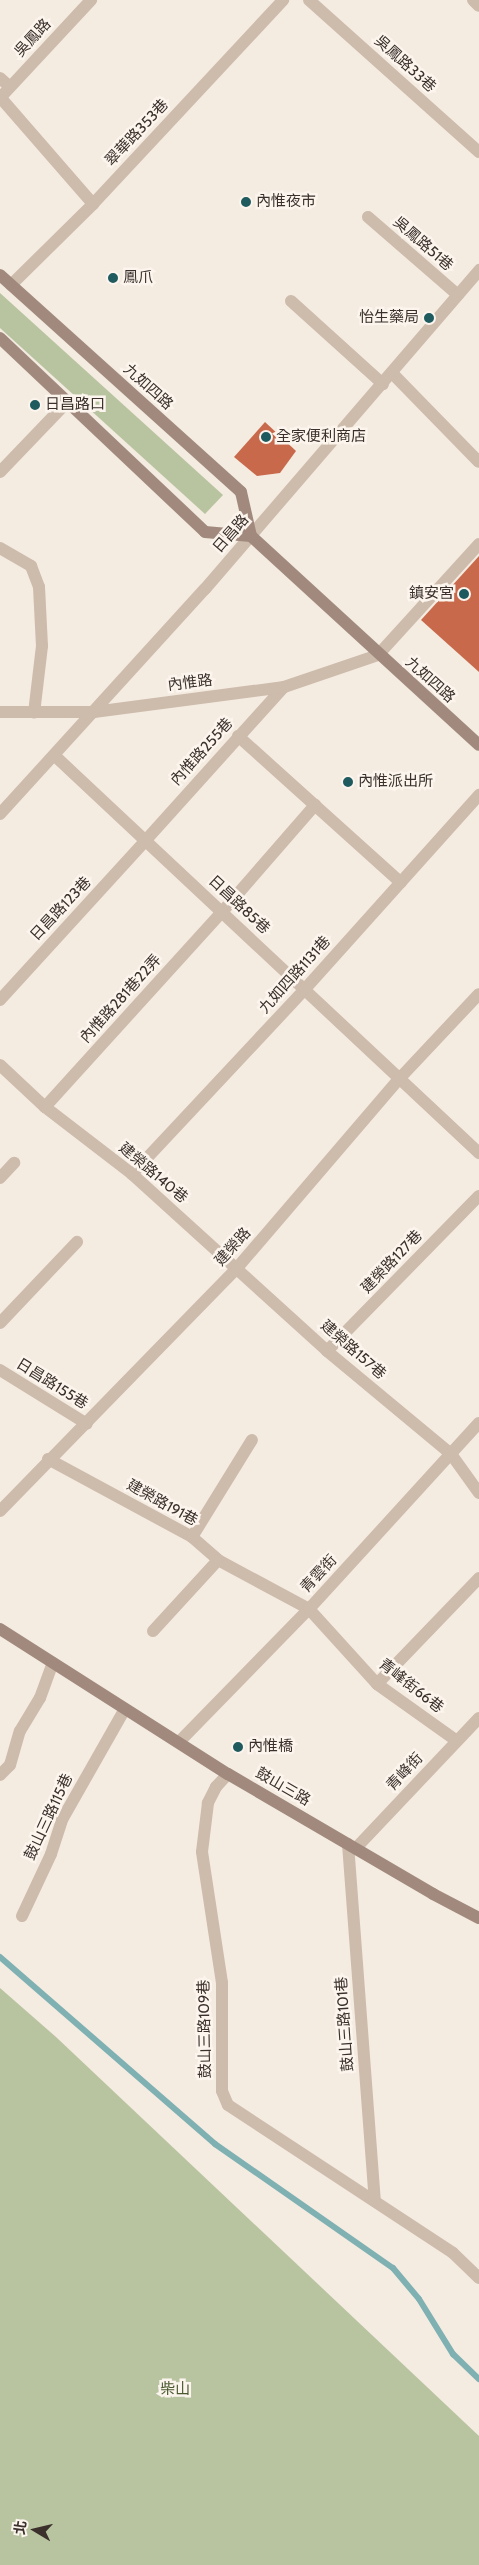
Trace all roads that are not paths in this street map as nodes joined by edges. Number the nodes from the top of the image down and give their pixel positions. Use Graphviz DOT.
graph roads {
  1 [pos="91,0"];
  2 [pos="284,0"];
  3 [pos="309,0"];
  4 [pos="473,0"];
  5 [pos="479,6"];
  6 [pos="0,78"];
  7 [pos="10,87"];
  8 [pos="0,98"];
  9 [pos="479,152"];
  10 [pos="93,204"];
  11 [pos="368,217"];
  12 [pos="479,270"];
  13 [pos="0,275"];
  14 [pos="11,285"];
  15 [pos="458,294"];
  16 [pos="291,301"];
  17 [pos="0,338"];
  18 [pos="392,373"];
  19 [pos="383,384"];
  20 [pos="68,401"];
  21 [pos="479,462"];
  22 [pos="0,472"];
  23 [pos="251,536"];
  24 [pos="479,544"];
  25 [pos="0,548"];
  26 [pos="378,655"];
  27 [pos="284,687"];
  28 [pos="0,712"];
  29 [pos="94,712"];
  30 [pos="34,714"];
  31 [pos="238,736"];
  32 [pos="479,745"];
  33 [pos="55,756"];
  34 [pos="479,795"];
  35 [pos="315,805"];
  36 [pos="0,814"];
  37 [pos="146,840"];
  38 [pos="400,883"];
  39 [pos="222,912"];
  40 [pos="305,989"];
  41 [pos="479,994"];
  42 [pos="0,1000"];
  43 [pos="0,1066"];
  44 [pos="400,1078"];
  45 [pos="44,1107"];
  46 [pos="479,1153"];
  47 [pos="14,1163"];
  48 [pos="132,1174"];
  49 [pos="0,1178"];
  50 [pos="479,1196"];
  51 [pos="77,1242"];
  52 [pos="237,1268"];
  53 [pos="0,1324"];
  54 [pos="328,1351"];
  55 [pos="0,1370"];
  56 [pos="479,1423"];
  57 [pos="87,1424"];
  58 [pos="252,1440"];
  59 [pos="451,1454"];
  60 [pos="48,1459"];
  61 [pos="479,1493"];
  62 [pos="0,1511"];
  63 [pos="192,1536"];
  64 [pos="218,1560"];
  65 [pos="479,1578"];
  66 [pos="309,1609"];
  67 [pos="0,1629"];
  68 [pos="153,1631"];
  69 [pos="53,1663"];
  70 [pos="377,1684"];
  71 [pos="126,1709"];
  72 [pos="479,1718"];
  73 [pos="456,1741"];
  74 [pos="179,1742"];
  75 [pos="228,1774"];
  76 [pos="0,1775"];
  77 [pos="352,1846"];
  78 [pos="22,1916"];
  79 [pos="479,1918"];
  80 [pos="375,2201"];
  81 [pos="479,2278"];
  1 -- 7 [label="street, 吳鳳路"];
  2 -- 10 [label="street, 翠華路353巷"];
  3 -- 9 [label="street, 吳鳳路33巷"];
  4 -- 5 [label="street"];
  6 -- 7 [label="street"];
  7 -- 8 [label="street, 吳鳳路"];
  8 -- 10 [label="street"];
  10 -- 14 [label="street, 翠華路353巷"];
  11 -- 15 [label="street, 吳鳳路51巷"];
  12 -- 15 [label="street, 日昌路"];
  13 -- 14 [label="street, 九如四路"];
  14 -- 23 [label="street, 九如四路"];
  15 -- 18 [label="street, 日昌路"];
  16 -- 19 [label="street"];
  17 -- 20 [label="street"];
  18 -- 19 [label="street, 日昌路"];
  18 -- 21 [label="street"];
  19 -- 23 [label="street, 日昌路"];
  20 -- 22 [label="street"];
  20 -- 23 [label="street"];
  23 -- 26 [label="street, 九如四路"];
  23 -- 29 [label="street, 日昌路"];
  24 -- 26 [label="street"];
  25 -- 30 [label="street"];
  26 -- 27 [label="street, 內惟路"];
  26 -- 32 [label="street, 九如四路"];
  27 -- 29 [label="street, 內惟路"];
  27 -- 31 [label="street, 內惟路255巷"];
  28 -- 30 [label="street, 內惟路"];
  29 -- 30 [label="street, 內惟路"];
  29 -- 33 [label="street, 日昌路"];
  31 -- 35 [label="street"];
  31 -- 37 [label="street, 內惟路255巷"];
  33 -- 36 [label="street, 日昌路"];
  33 -- 37 [label="street, 日昌路85巷"];
  34 -- 38 [label="street, 九如四路1131巷"];
  35 -- 38 [label="street"];
  35 -- 39 [label="street, 內惟路281巷22弄"];
  37 -- 39 [label="street, 日昌路85巷"];
  37 -- 42 [label="street, 日昌路123巷"];
  38 -- 40 [label="street, 九如四路1131巷"];
  39 -- 40 [label="street, 日昌路85巷"];
  39 -- 45 [label="street, 內惟路281巷22弄"];
  40 -- 44 [label="street, 日昌路85巷"];
  40 -- 48 [label="street, 九如四路1131巷"];
  41 -- 44 [label="street, 建榮路"];
  43 -- 45 [label="street, 建榮路140巷"];
  44 -- 46 [label="street"];
  44 -- 52 [label="street, 建榮路"];
  45 -- 48 [label="street, 建榮路140巷"];
  47 -- 49 [label="street"];
  48 -- 52 [label="street, 建榮路140巷"];
  50 -- 54 [label="street, 建榮路127巷"];
  51 -- 53 [label="street"];
  52 -- 54 [label="street, 建榮路157巷"];
  52 -- 57 [label="street, 建榮路"];
  54 -- 59 [label="street, 建榮路157巷"];
  55 -- 57 [label="street, 日昌路155巷"];
  56 -- 59 [label="street, 青雲街"];
  57 -- 60 [label="street, 建榮路"];
  58 -- 63 [label="street"];
  59 -- 61 [label="street, 建榮路157巷"];
  59 -- 66 [label="street, 青雲街"];
  60 -- 62 [label="street, 建榮路"];
  60 -- 63 [label="street, 建榮路191巷"];
  63 -- 64 [label="street, 建榮路191巷"];
  64 -- 66 [label="street, 建榮路191巷"];
  64 -- 68 [label="street"];
  65 -- 70 [label="street"];
  66 -- 70 [label="street, 青峰街66巷"];
  66 -- 74 [label="street, 青雲街"];
  67 -- 69 [label="street, 鼓山三路"];
  69 -- 71 [label="street, 鼓山三路"];
  69 -- 76 [label="street"];
  70 -- 73 [label="street, 青峰街66巷"];
  71 -- 74 [label="street, 鼓山三路"];
  71 -- 78 [label="street, 鼓山三路115巷"];
  72 -- 73 [label="street, 青峰街"];
  73 -- 77 [label="street, 青峰街"];
  74 -- 75 [label="street, 鼓山三路"];
  75 -- 77 [label="street, 鼓山三路"];
  75 -- 80 [label="street, 鼓山三路109巷"];
  77 -- 79 [label="street, 鼓山三路"];
  77 -- 80 [label="street, 鼓山三路101巷"];
  80 -- 81 [label="street, 鼓山三路109巷"];
}
